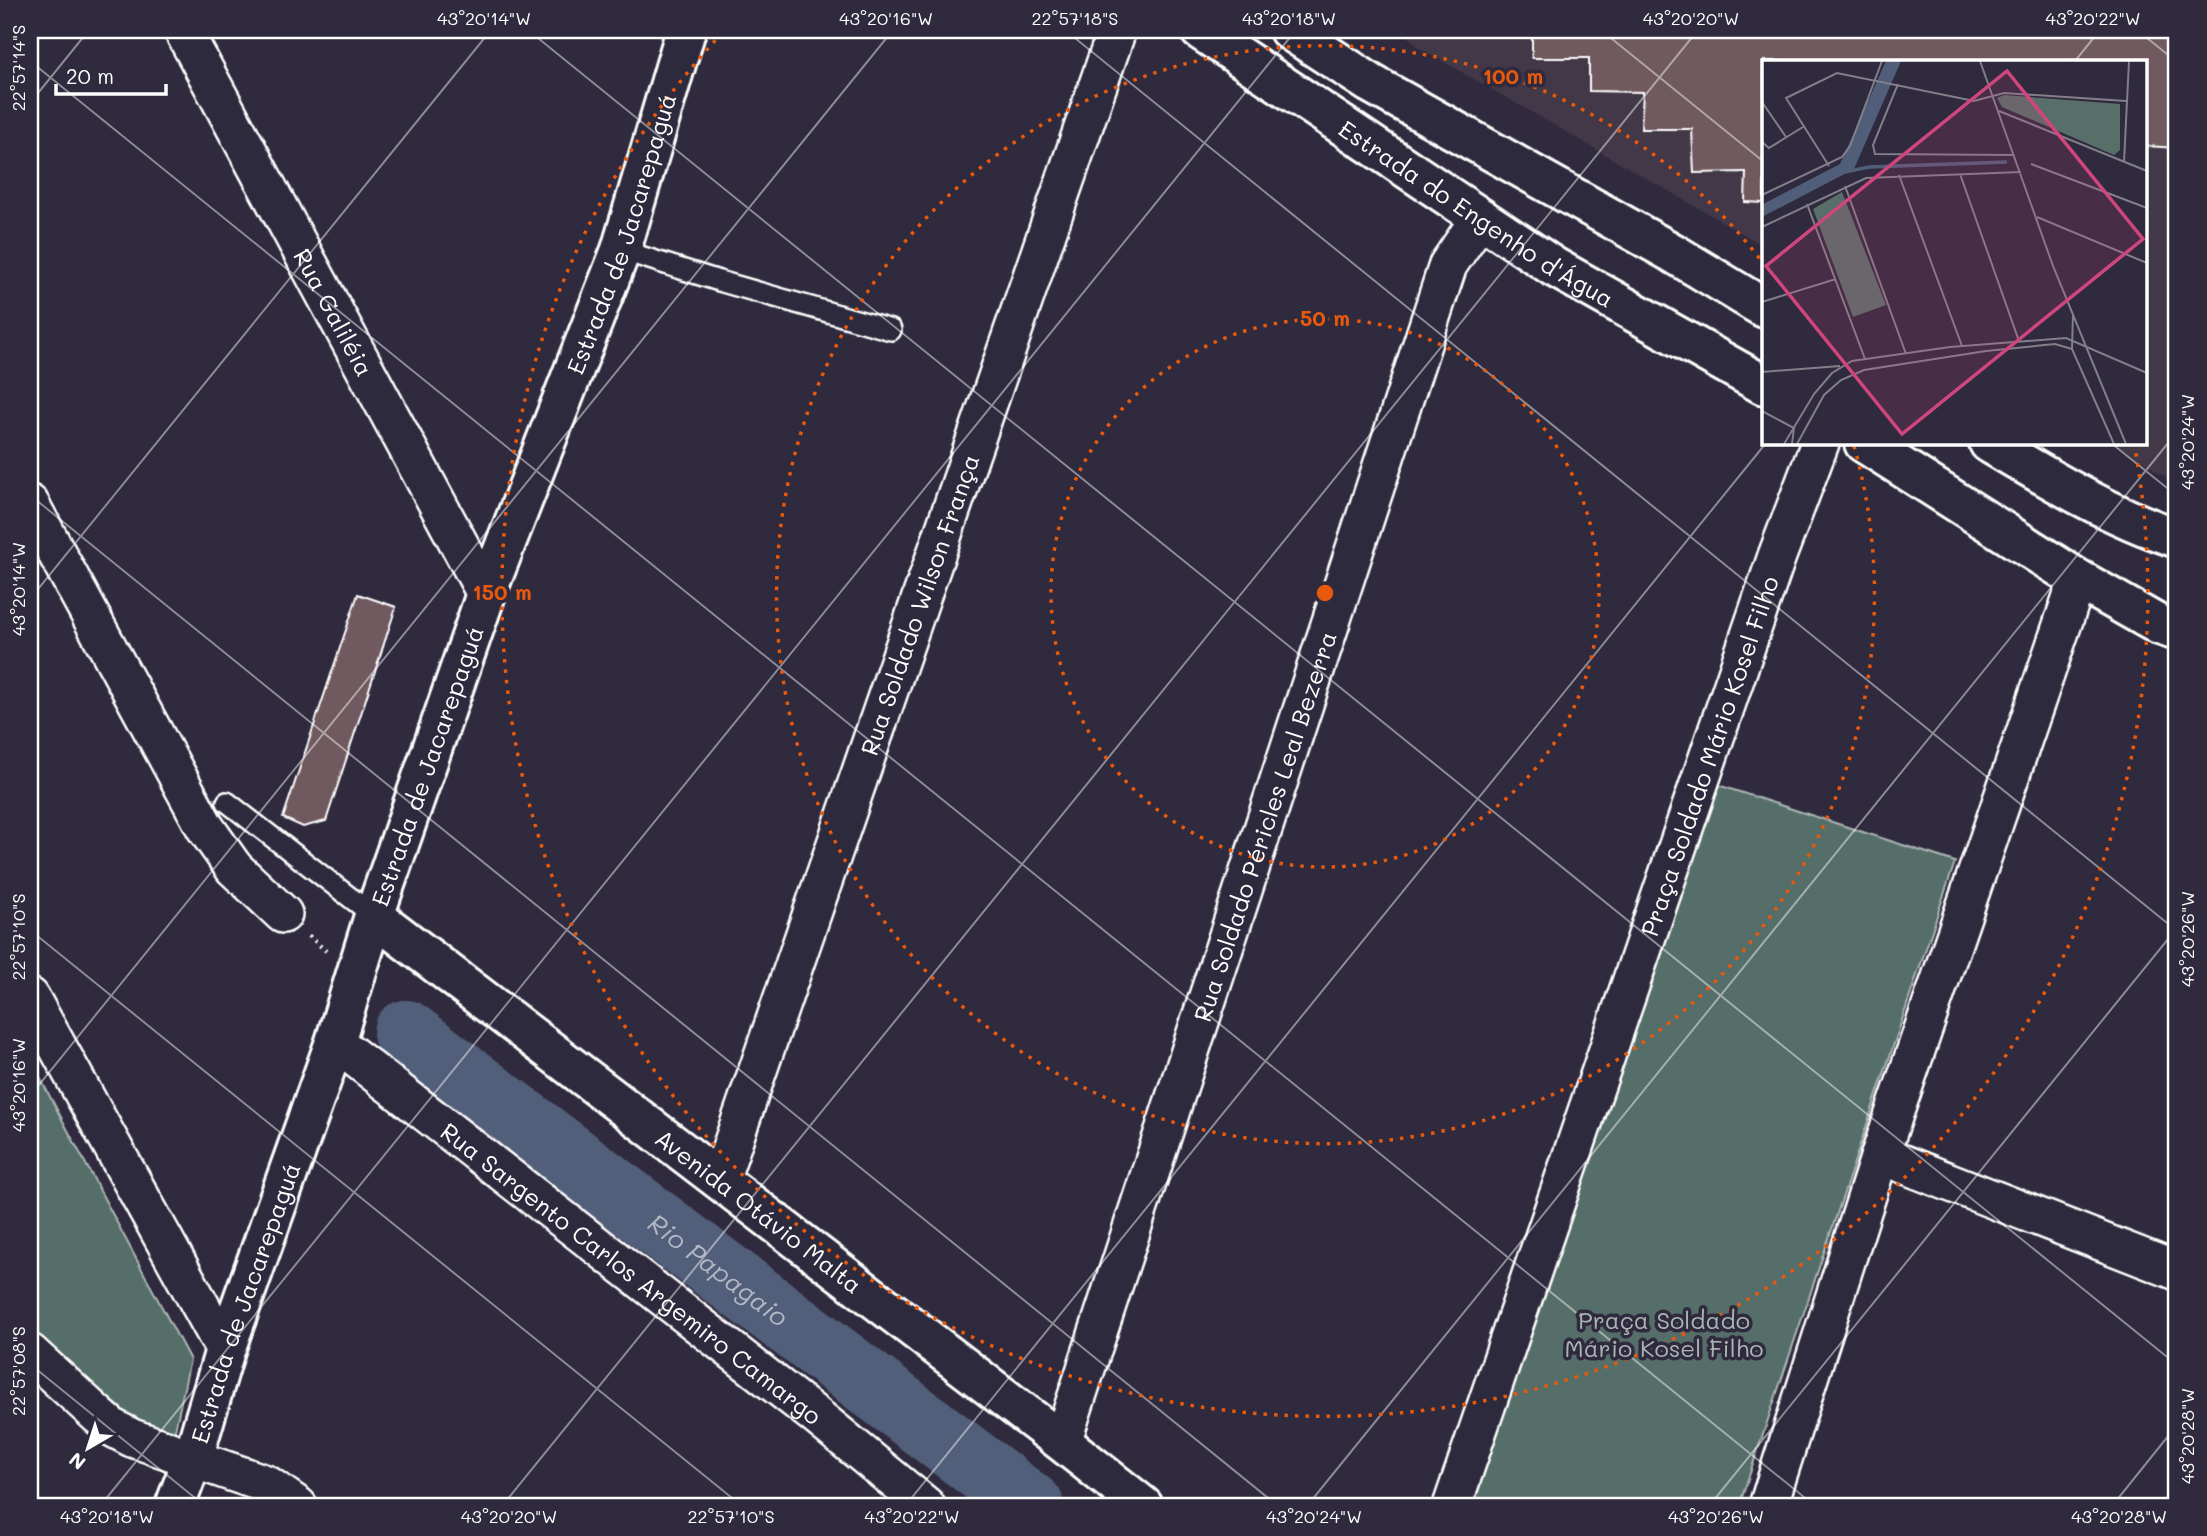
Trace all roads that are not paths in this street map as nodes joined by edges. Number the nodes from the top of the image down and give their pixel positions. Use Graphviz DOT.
graph roads {
  1 [pos="183,30"];
  2 [pos="686,30"];
  3 [pos="1117,30"];
  4 [pos="1200,30"];
  5 [pos="1289,30"];
  6 [pos="1480,218"];
  7 [pos="621,250"];
  8 [pos="1762,307"];
  9 [pos="891,330"];
  10 [pos="1762,384"];
  11 [pos="1820,444"];
  12 [pos="1866,444"];
  13 [pos="1991,444"];
  14 [pos="30,503"];
  15 [pos="2177,538"];
  16 [pos="2078,579"];
  17 [pos="486,594"];
  18 [pos="2177,631"];
  19 [pos="227,802"];
  20 [pos="283,914"];
  21 [pos="374,916"];
  22 [pos="30,997"];
  23 [pos="335,1042"];
  24 [pos="1880,1155"];
  25 [pos="720,1180"];
  26 [pos="2177,1270"];
  27 [pos="225,1350"];
  28 [pos="30,1353"];
  29 [pos="1062,1442"];
  30 [pos="193,1458"];
  31 [pos="175,1506"];
  32 [pos="298,1506"];
  33 [pos="926,1506"];
  34 [pos="1143,1506"];
  35 [pos="1452,1506"];
  36 [pos="1768,1506"];
  1 -- 17 [label="street, Rua Galiléia"];
  2 -- 7 [label="street, Estrada de Jacarepaguá"];
  3 -- 25 [label="street, Rua Soldado Wilson França"];
  4 -- 6 [label="street, Estrada do Engenho d'Água"];
  5 -- 8 [label="street, Estrada do Engenho d'Água"];
  6 -- 10 [label="street, Estrada do Engenho d'Água"];
  6 -- 29 [label="street, Rua Soldado Péricles Leal Bezerra"];
  7 -- 9 [label="lane"];
  7 -- 17 [label="street, Estrada de Jacarepaguá"];
  11 -- 35 [label="street, Praça Soldado Mário Kosel Filho"];
  12 -- 16 [label="street"];
  13 -- 15 [label="street"];
  14 -- 20 [label="street"];
  16 -- 18 [label="street"];
  16 -- 24 [label="street"];
  17 -- 21 [label="street, Estrada de Jacarepaguá"];
  19 -- 21 [label="lane"];
  21 -- 23 [label="street, Estrada de Jacarepaguá"];
  21 -- 25 [label="street, Avenida Otávio Malta"];
  22 -- 27 [label="street"];
  23 -- 27 [label="street, Estrada de Jacarepaguá"];
  23 -- 33 [label="street, Rua Sargento Carlos Argemiro Camargo"];
  24 -- 26 [label="street"];
  24 -- 36 [label="street"];
  25 -- 29 [label="street, Avenida Otávio Malta"];
  27 -- 30 [label="street, Estrada de Jacarepaguá"];
  28 -- 30 [label="street"];
  29 -- 34 [label="street, Avenida Otávio Malta"];
  30 -- 31 [label="street, Estrada de Jacarepaguá"];
  30 -- 32 [label="street"];
}
